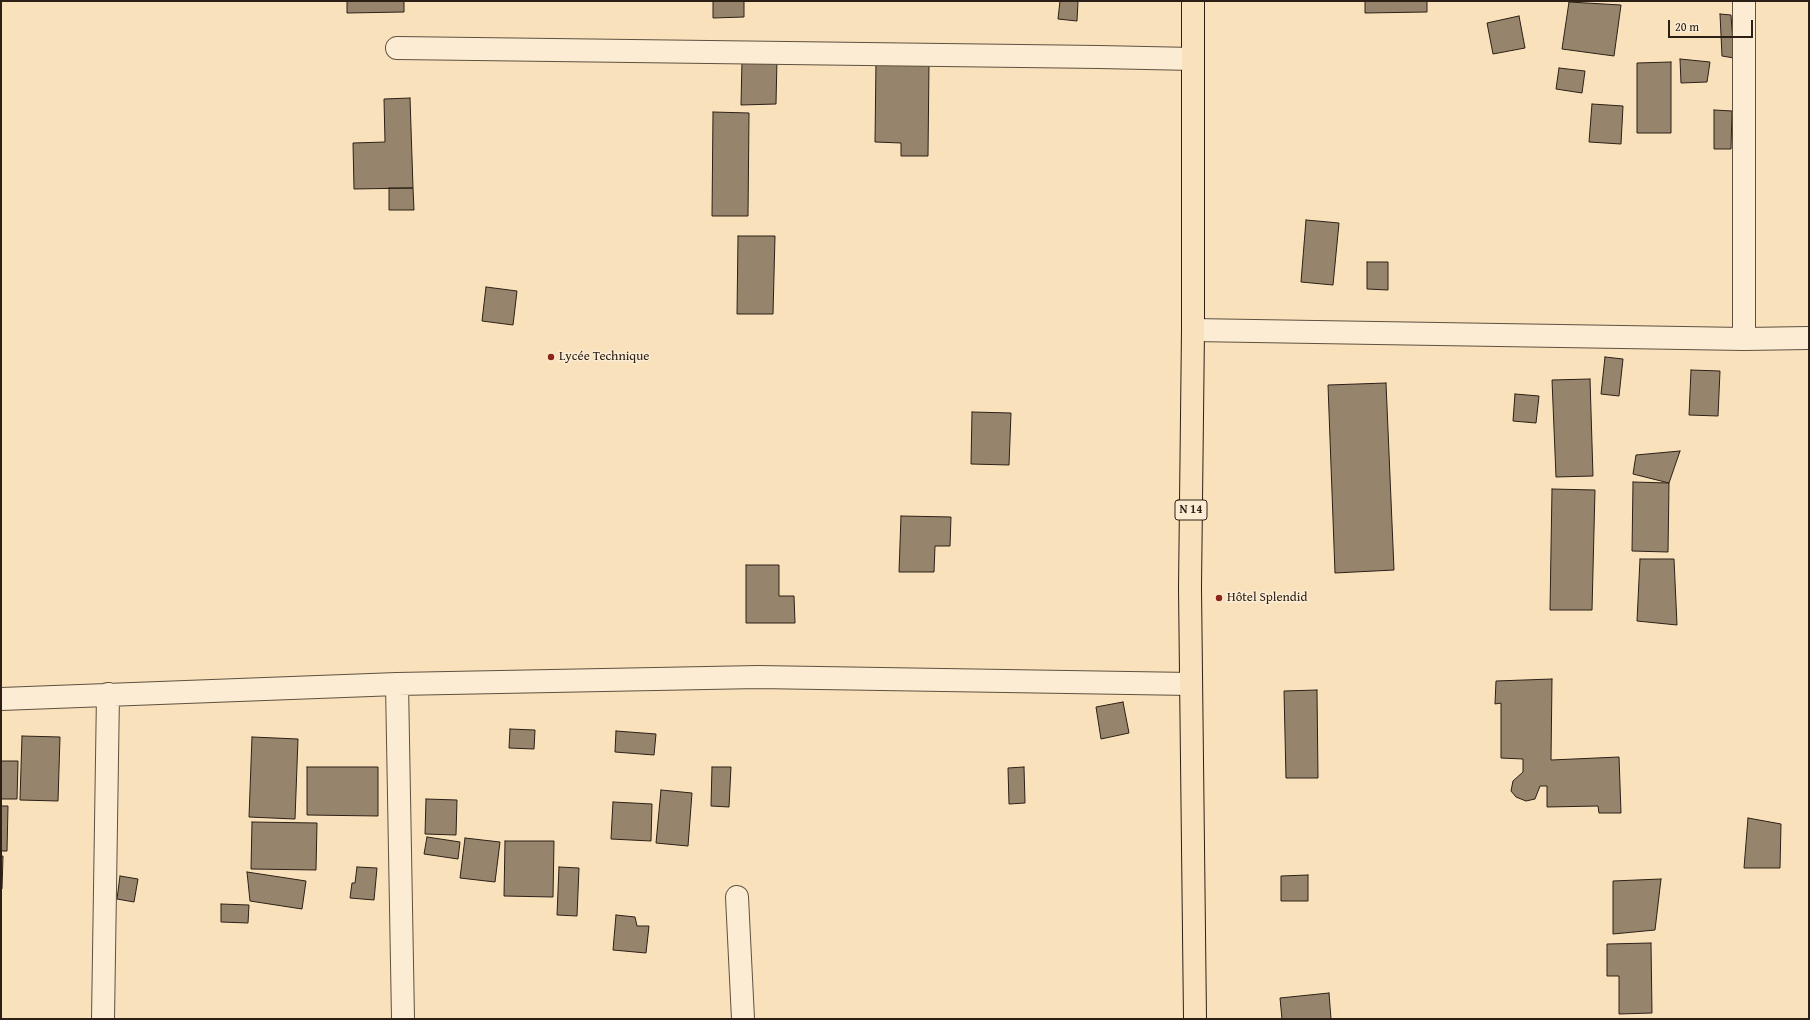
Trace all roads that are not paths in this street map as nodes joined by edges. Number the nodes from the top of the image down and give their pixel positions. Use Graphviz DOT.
graph roads {
  1 [pos="1193,1"];
  2 [pos="1744,1"];
  3 [pos="397,48"];
  4 [pos="1193,59"];
  5 [pos="1193,330"];
  6 [pos="1809,338"];
  7 [pos="1744,339"];
  8 [pos="396,684"];
  9 [pos="1191,684"];
  10 [pos="108,694"];
  11 [pos="1,699"];
  12 [pos="737,897"];
  13 [pos="103,1019"];
  14 [pos="403,1019"];
  15 [pos="743,1019"];
  16 [pos="1195,1019"];
  1 -- 4 [label="main road, N 14"];
  2 -- 7 [label="street"];
  3 -- 4 [label="street"];
  4 -- 5 [label="main road, N 14"];
  5 -- 7 [label="street"];
  5 -- 9 [label="main road, N 14"];
  6 -- 7 [label="street"];
  8 -- 9 [label="street"];
  8 -- 10 [label="street"];
  8 -- 14 [label="street"];
  9 -- 16 [label="main road, N 14"];
  10 -- 11 [label="street"];
  10 -- 13 [label="street"];
  12 -- 15 [label="street"];
}
